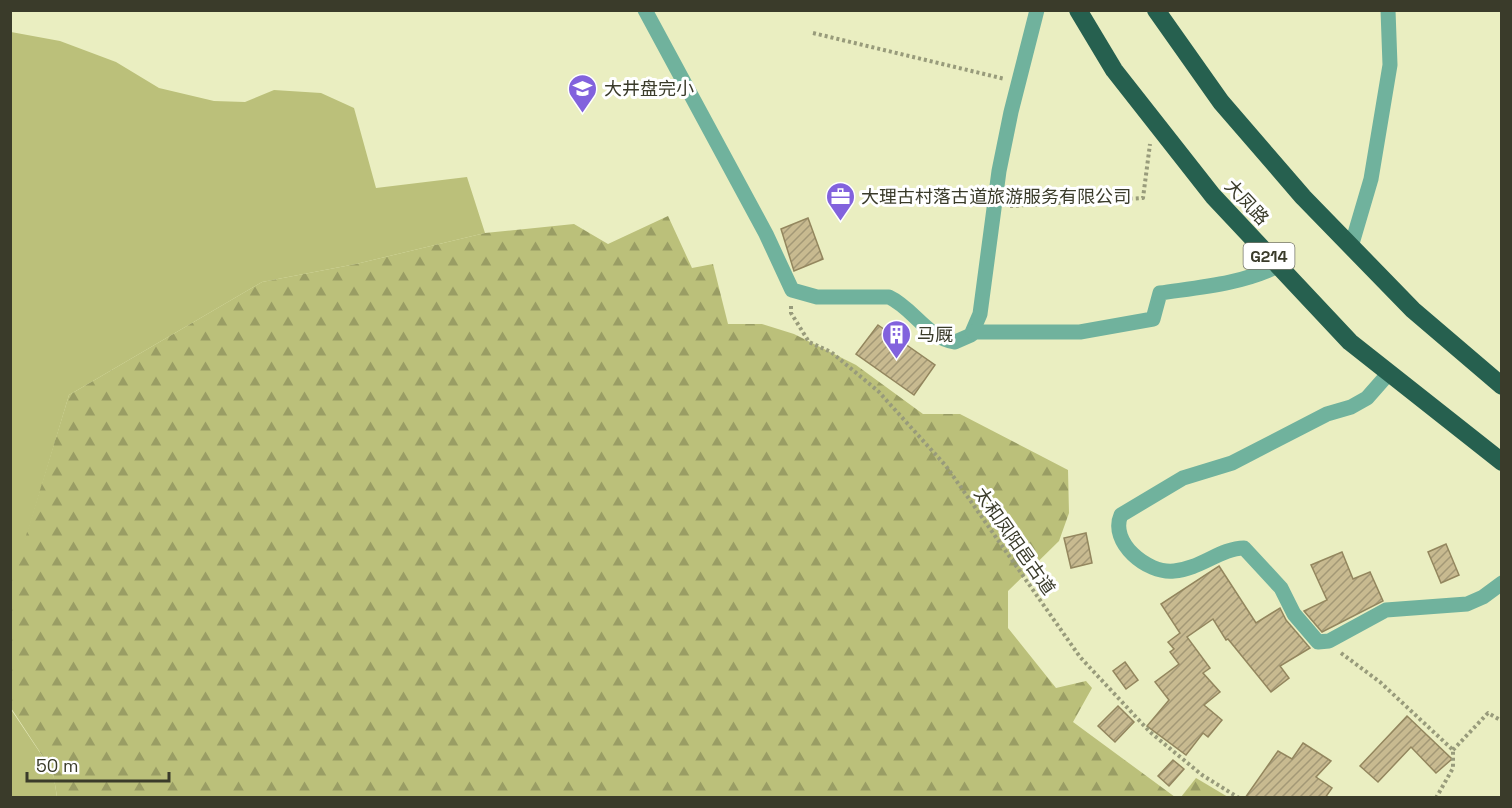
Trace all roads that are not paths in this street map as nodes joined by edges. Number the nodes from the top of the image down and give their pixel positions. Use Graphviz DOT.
graph roads {
  1 [pos="645,10"];
  2 [pos="1037,10"];
  3 [pos="1078,10"];
  4 [pos="1156,10"];
  5 [pos="1388,10"];
  6 [pos="1351,247"];
  7 [pos="1278,266"];
  8 [pos="973,332"];
  9 [pos="1389,373"];
  10 [pos="1502,386"];
  11 [pos="1502,462"];
  12 [pos="1502,583"];
  1 -- 8 [label="street"];
  2 -- 8 [label="street"];
  3 -- 7 [label="highway, 大凤路 / G214"];
  4 -- 6 [label="highway"];
  5 -- 6 [label="street"];
  6 -- 10 [label="highway"];
  7 -- 8 [label="street"];
  7 -- 9 [label="highway, 大凤路 / G214"];
  9 -- 11 [label="highway, 大凤路 / G214"];
  9 -- 12 [label="street"];
}
